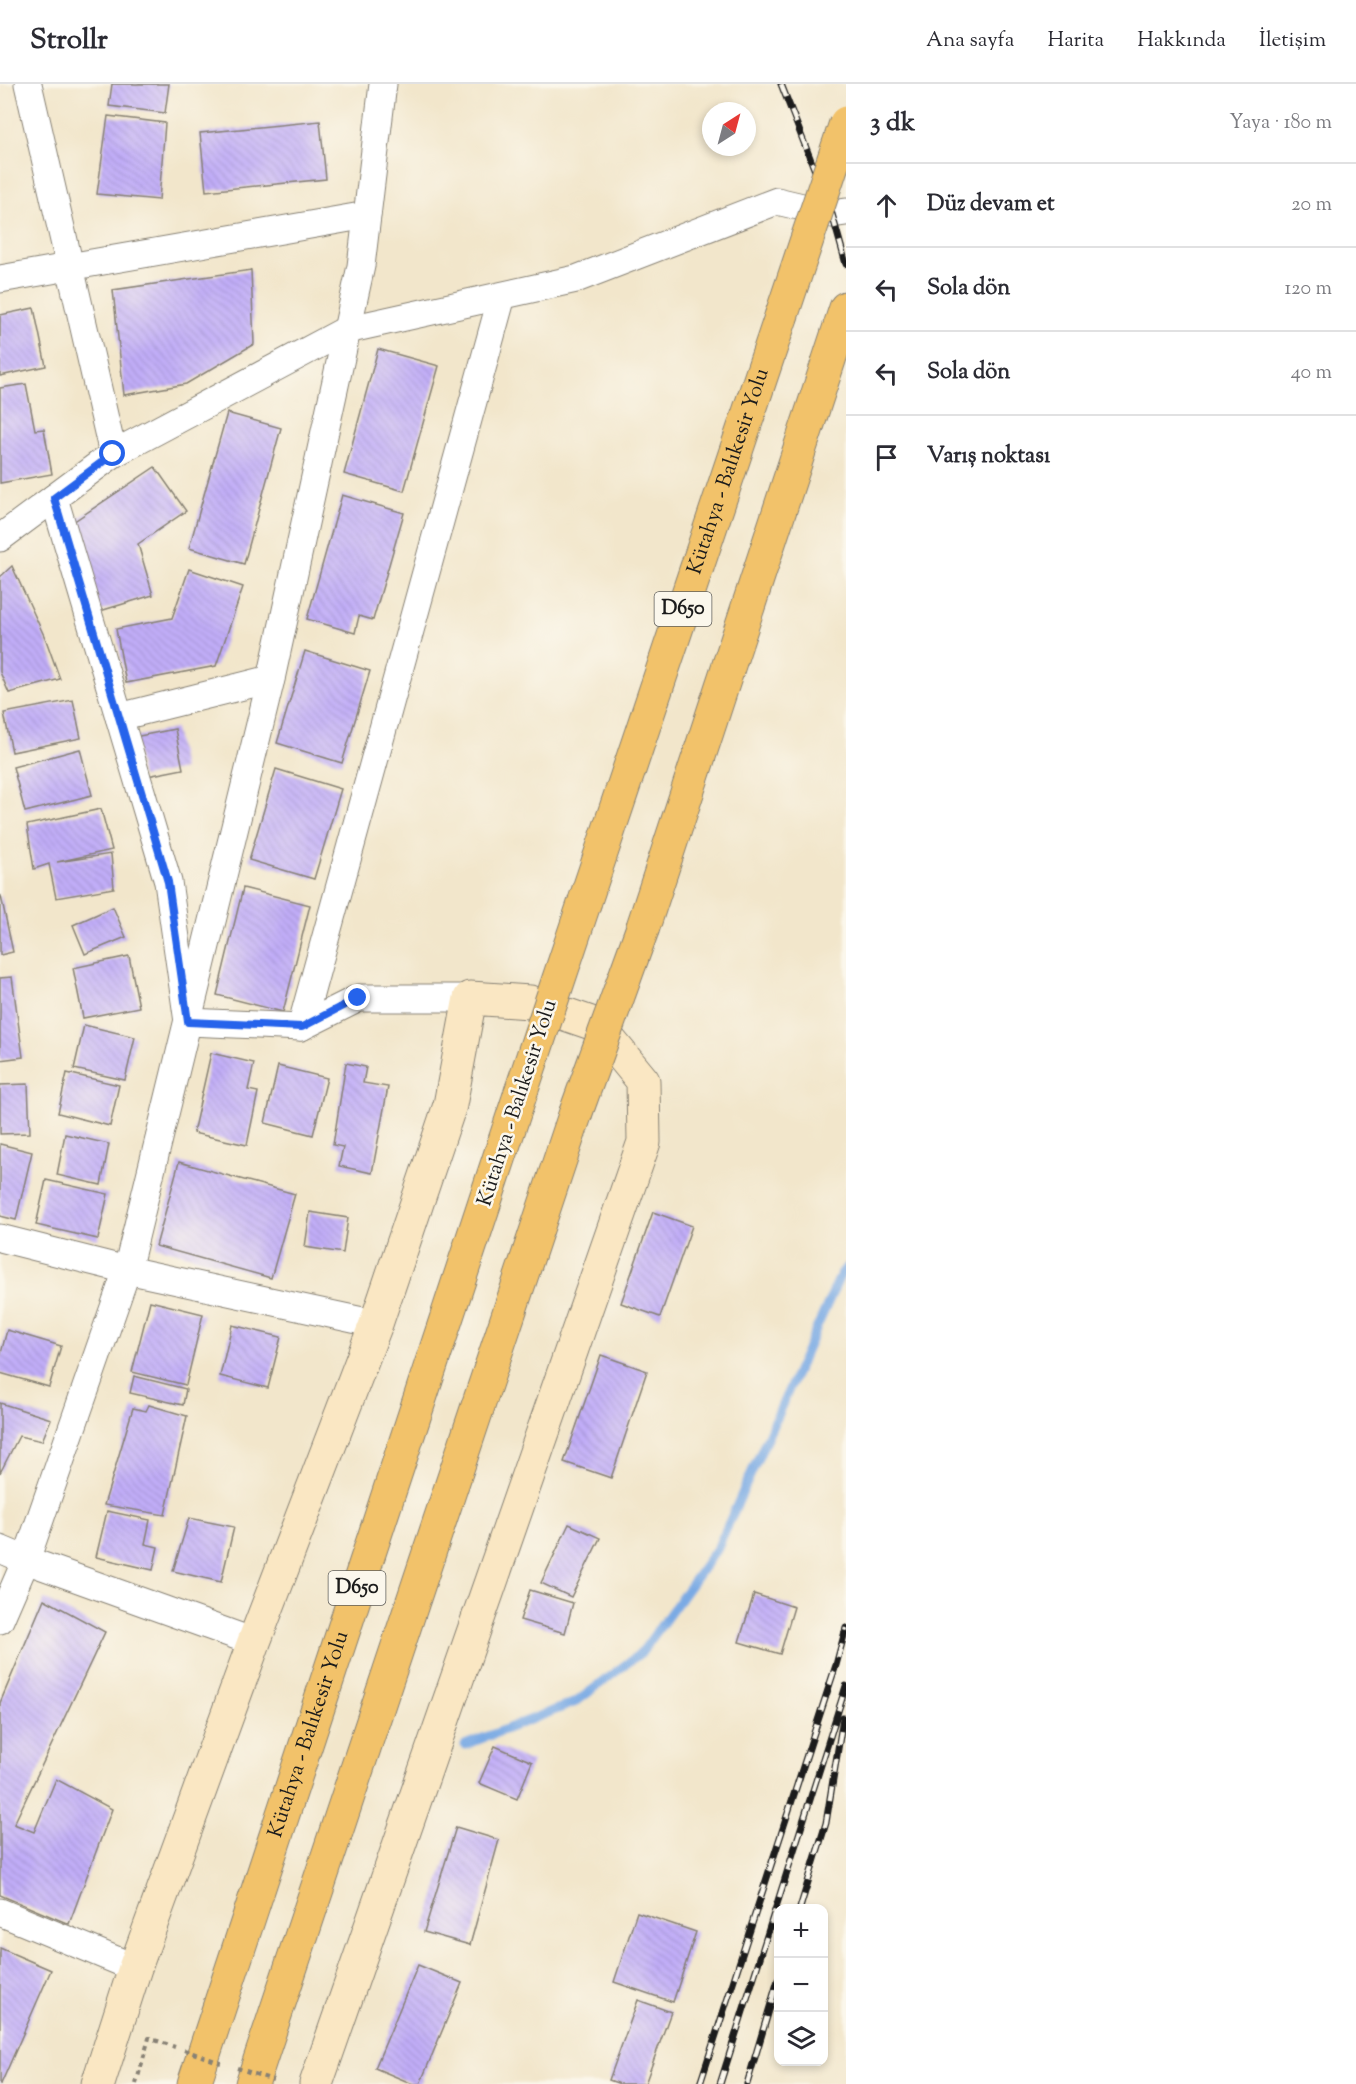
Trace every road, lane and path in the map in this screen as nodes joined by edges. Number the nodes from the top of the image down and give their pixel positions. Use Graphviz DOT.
graph roads {
  1 [pos="28,84"];
  2 [pos="383,84"];
  3 [pos="846,123"];
  4 [pos="846,212"];
  5 [pos="367,215"];
  6 [pos="70,266"];
  7 [pos="0,279"];
  8 [pos="502,296"];
  9 [pos="846,308"];
  10 [pos="346,330"];
  11 [pos="113,454"];
  12 [pos="54,498"];
  13 [pos="0,538"];
  14 [pos="271,679"];
  15 [pos="119,717"];
  16 [pos="470,998"];
  17 [pos="188,1022"];
  18 [pos="302,1027"];
  19 [pos="0,1238"];
  20 [pos="127,1270"];
  21 [pos="376,1324"];
  22 [pos="0,1549"];
  23 [pos="26,1560"];
  24 [pos="0,1620"];
  25 [pos="254,1642"];
  26 [pos="0,1912"];
  27 [pos="135,1968"];
  28 [pos="221,2063"];
  29 [pos="254,2077"];
  30 [pos="98,2084"];
  31 [pos="136,2084"];
  32 [pos="194,2084"];
  33 [pos="316,2084"];
  1 -- 6 [label="street"];
  2 -- 5 [label="street"];
  3 -- 32 [label="highway, Kütahya - Balıkesir Yolu / D650, bridge"];
  4 -- 8 [label="street"];
  5 -- 6 [label="street"];
  5 -- 10 [label="street"];
  6 -- 7 [label="street"];
  6 -- 11 [label="street"];
  8 -- 10 [label="street"];
  8 -- 18 [label="street"];
  9 -- 29 [label="highway, D650, bridge"];
  10 -- 11 [label="street"];
  10 -- 14 [label="street"];
  11 -- 12 [label="street"];
  12 -- 13 [label="street"];
  12 -- 15 [label="street"];
  14 -- 15 [label="street"];
  14 -- 17 [label="street"];
  15 -- 17 [label="street"];
  16 -- 18 [label="street"];
  16 -- 21 [label="main road"];
  16 -- 33 [label="main road"];
  17 -- 18 [label="street"];
  17 -- 20 [label="street"];
  19 -- 20 [label="street"];
  20 -- 21 [label="street"];
  20 -- 23 [label="street"];
  21 -- 25 [label="main road"];
  22 -- 23 [label="street"];
  23 -- 24 [label="street"];
  23 -- 25 [label="street"];
  25 -- 27 [label="main road"];
  26 -- 27 [label="street"];
  27 -- 30 [label="main road"];
  28 -- 31 [label="path, bridge"];
}
